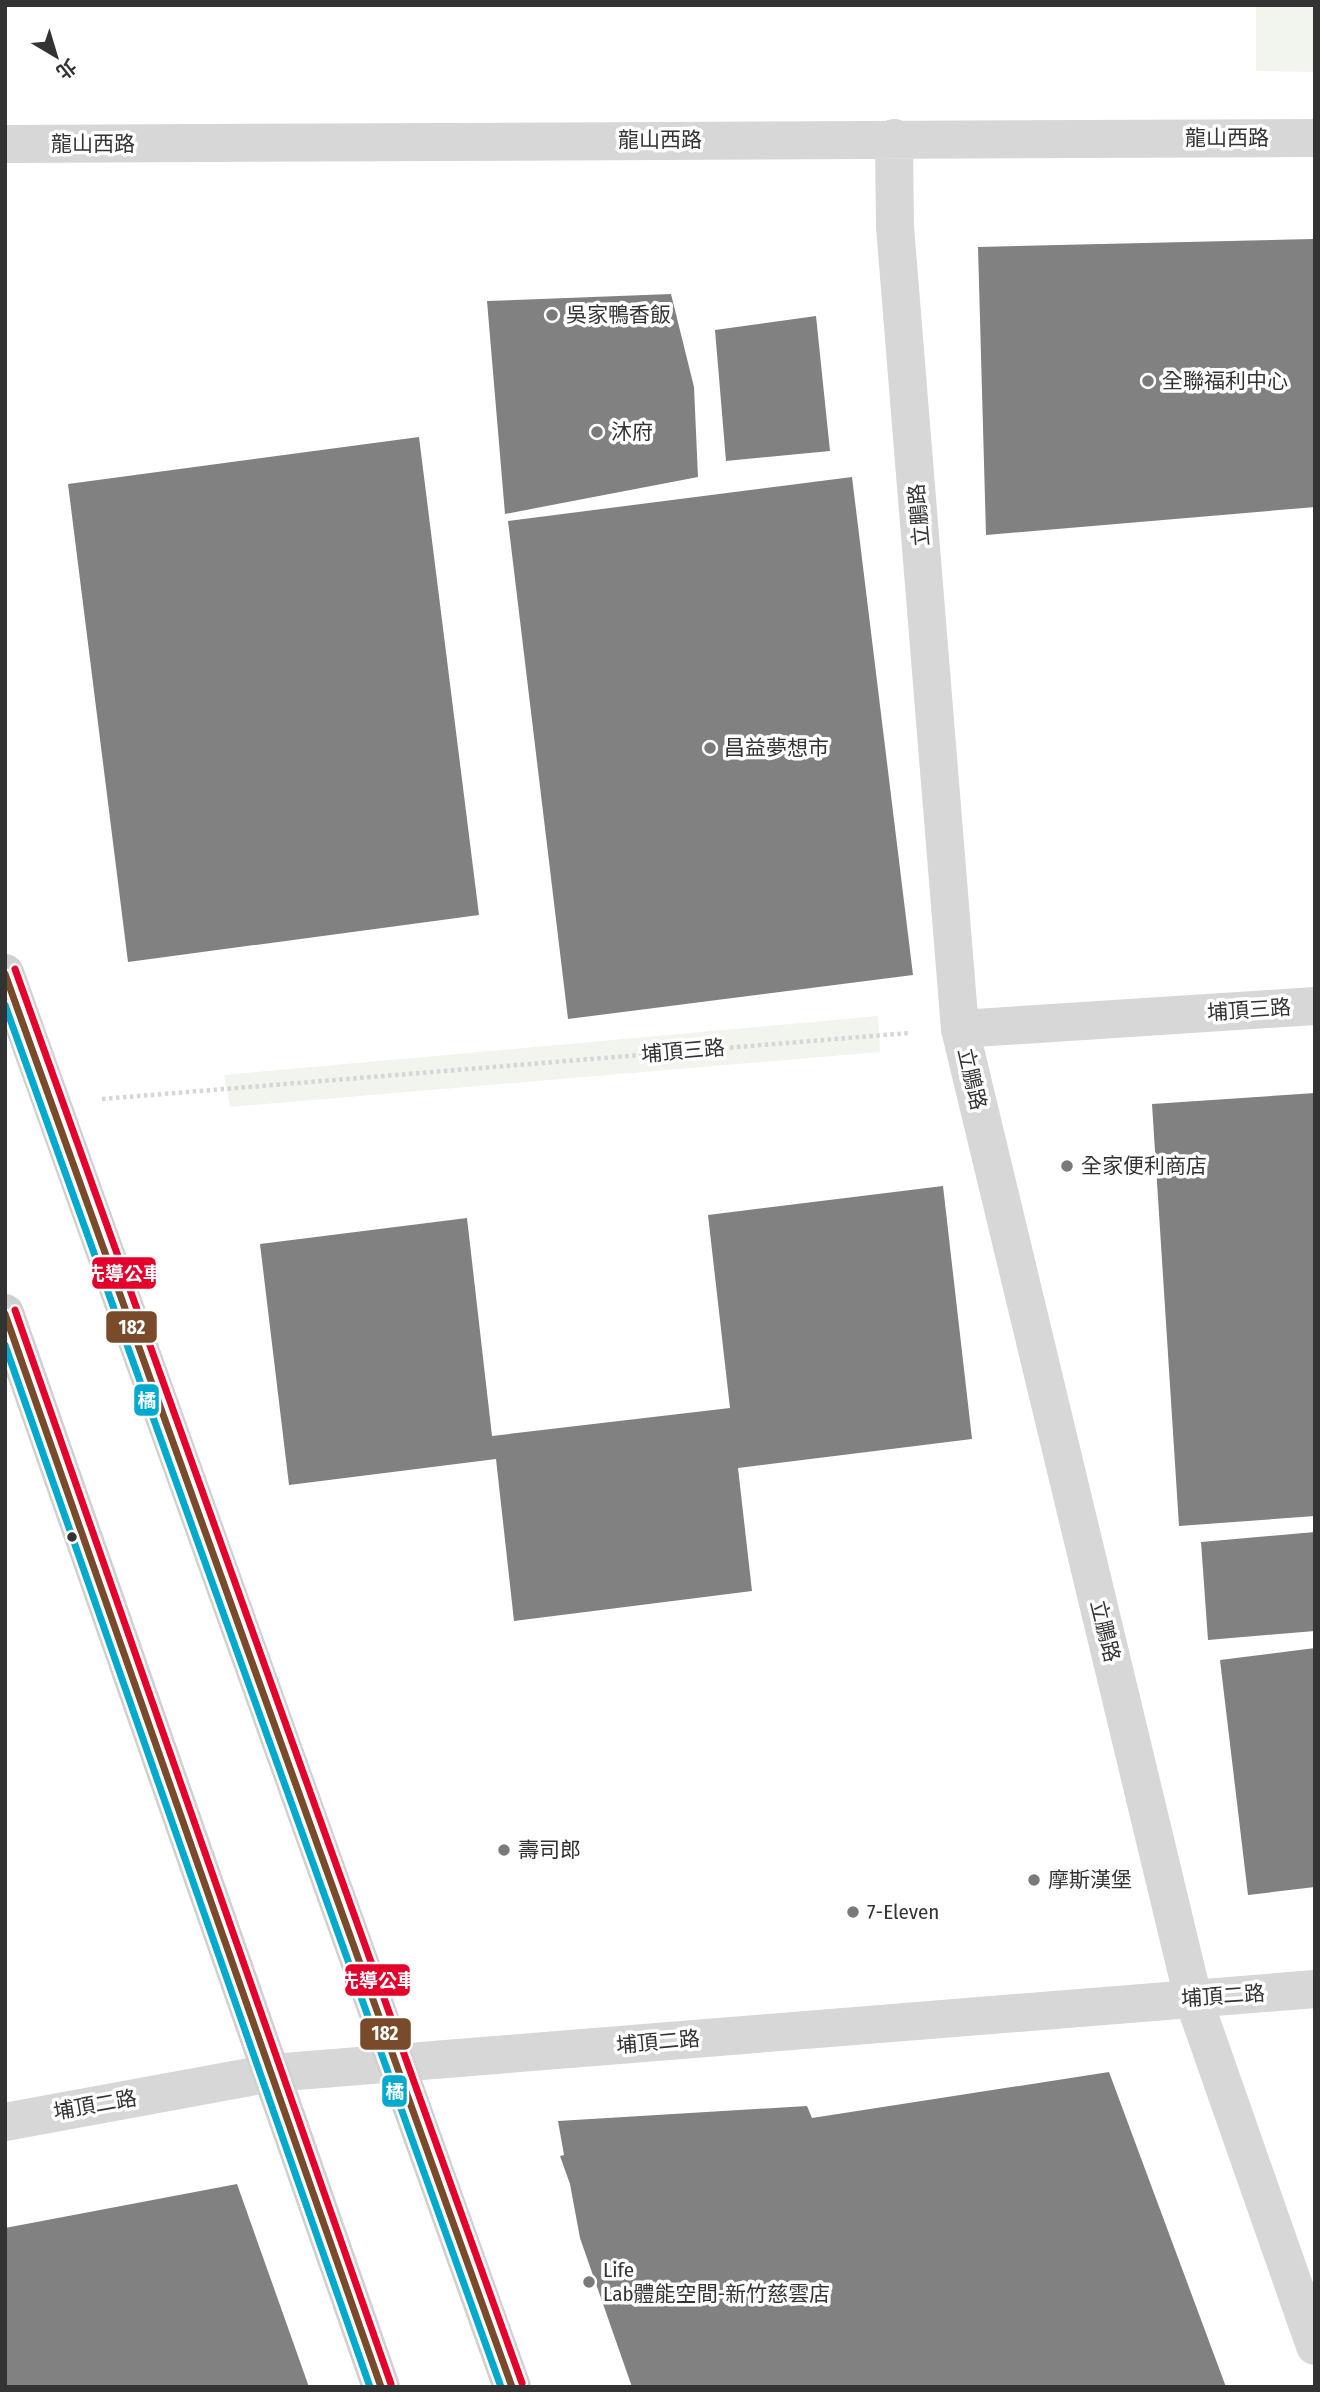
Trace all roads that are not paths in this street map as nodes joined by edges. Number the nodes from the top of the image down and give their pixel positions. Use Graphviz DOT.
graph roads {
  1 [pos="894,138"];
  2 [pos="1315,138"];
  3 [pos="5,144"];
  4 [pos="5,974"];
  5 [pos="1315,1006"];
  6 [pos="960,1029"];
  7 [pos="5,1313"];
  8 [pos="1315,1989"];
  9 [pos="1193,1998"];
  10 [pos="394,2064"];
  11 [pos="272,2074"];
  12 [pos="5,2122"];
  13 [pos="1315,2346"];
  14 [pos="381,2387"];
  15 [pos="512,2387"];
  1 -- 2 [label="street, 龍山西路"];
  1 -- 3 [label="street, 龍山西路"];
  1 -- 6 [label="street, 立鵬路"];
  4 -- 10 [label="main road"];
  5 -- 6 [label="street, 埔頂三路"];
  6 -- 9 [label="street, 立鵬路"];
  7 -- 11 [label="main road"];
  8 -- 9 [label="street, 埔頂二路"];
  9 -- 10 [label="street, 埔頂二路"];
  9 -- 13 [label="street, 立鵬路"];
  10 -- 11 [label="street, 埔頂二路"];
  10 -- 15 [label="main road"];
  11 -- 12 [label="street, 埔頂二路"];
  11 -- 14 [label="main road"];
}
